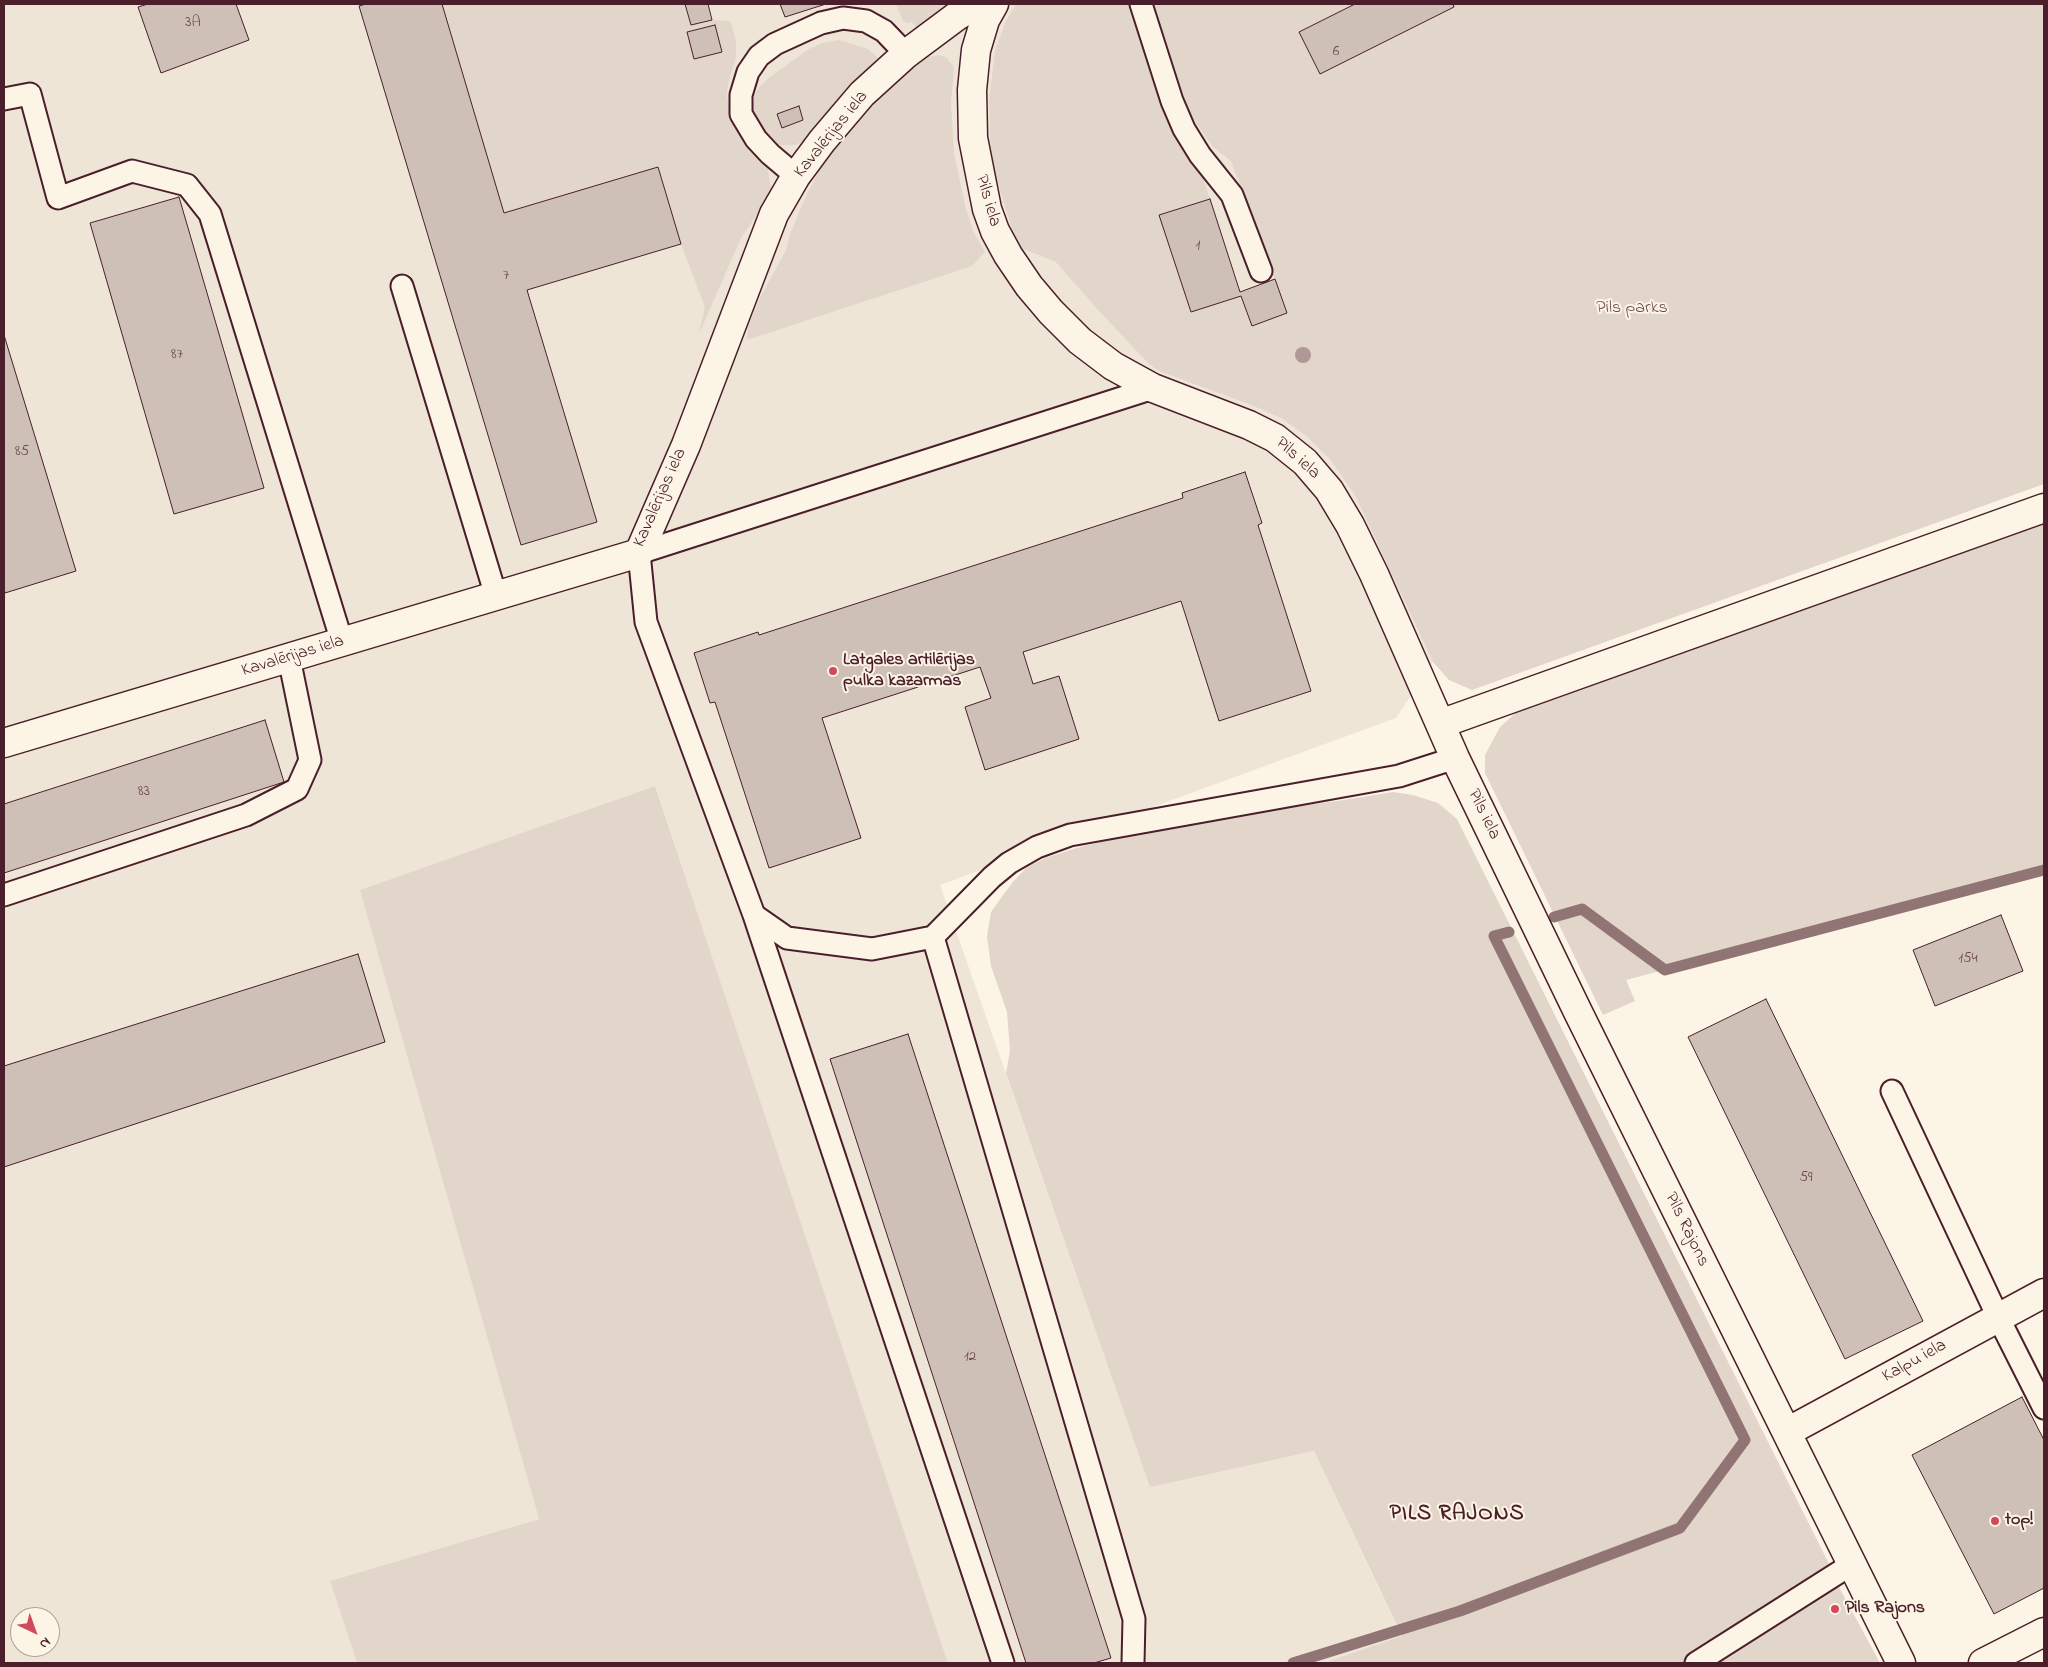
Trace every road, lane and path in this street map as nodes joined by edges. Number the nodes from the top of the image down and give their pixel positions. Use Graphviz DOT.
graph roads {
  1 [pos="977,4"];
  2 [pos="994,4"];
  3 [pos="1141,4"];
  4 [pos="906,54"];
  5 [pos="4,99"];
  6 [pos="796,176"];
  7 [pos="1261,271"];
  8 [pos="402,286"];
  9 [pos="1152,388"];
  10 [pos="2044,508"];
  11 [pos="639,553"];
  12 [pos="496,596"];
  13 [pos="342,642"];
  14 [pos="289,658"];
  15 [pos="1440,724"];
  16 [pos="4,743"];
  17 [pos="1455,758"];
  18 [pos="4,895"];
  19 [pos="754,916"];
  20 [pos="934,938"];
  21 [pos="1578,1012"];
  22 [pos="1892,1091"];
  23 [pos="2044,1293"];
  24 [pos="1998,1317"];
  25 [pos="2044,1408"];
  26 [pos="1787,1432"];
  27 [pos="1852,1564"];
  28 [pos="2044,1632"];
  29 [pos="1003,1663"];
  30 [pos="1133,1663"];
  31 [pos="1696,1663"];
  32 [pos="1901,1663"];
  33 [pos="1983,1663"];
  1 -- 4 [label="street, Kavalērijas iela"];
  2 -- 9 [label="street, Pils iela"];
  3 -- 7 [label="lane"];
  4 -- 6 [label="street, Kavalērijas iela"];
  4 -- 6 [label="lane"];
  5 -- 13 [label="lane"];
  6 -- 11 [label="street, Kavalērijas iela"];
  8 -- 12 [label="lane"];
  9 -- 11 [label="lane"];
  9 -- 15 [label="street, Pils iela"];
  10 -- 15 [label="street"];
  11 -- 12 [label="street, Kavalērijas iela"];
  11 -- 19 [label="lane"];
  12 -- 13 [label="street, Kavalērijas iela"];
  13 -- 14 [label="street, Kavalērijas iela"];
  14 -- 16 [label="street, Kavalērijas iela"];
  14 -- 18 [label="lane"];
  15 -- 17 [label="street, Pils iela"];
  17 -- 20 [label="lane"];
  17 -- 21 [label="street, Pils iela"];
  19 -- 20 [label="lane"];
  19 -- 29 [label="lane"];
  20 -- 30 [label="lane"];
  21 -- 26 [label="street, Pils Rajons"];
  22 -- 24 [label="lane"];
  23 -- 24 [label="street, Kalpu iela"];
  24 -- 25 [label="lane"];
  24 -- 26 [label="street, Kalpu iela"];
  26 -- 27 [label="street, Pils Rajons"];
  27 -- 31 [label="lane"];
  27 -- 32 [label="street, Pils Rajons"];
  28 -- 33 [label="street"];
}
